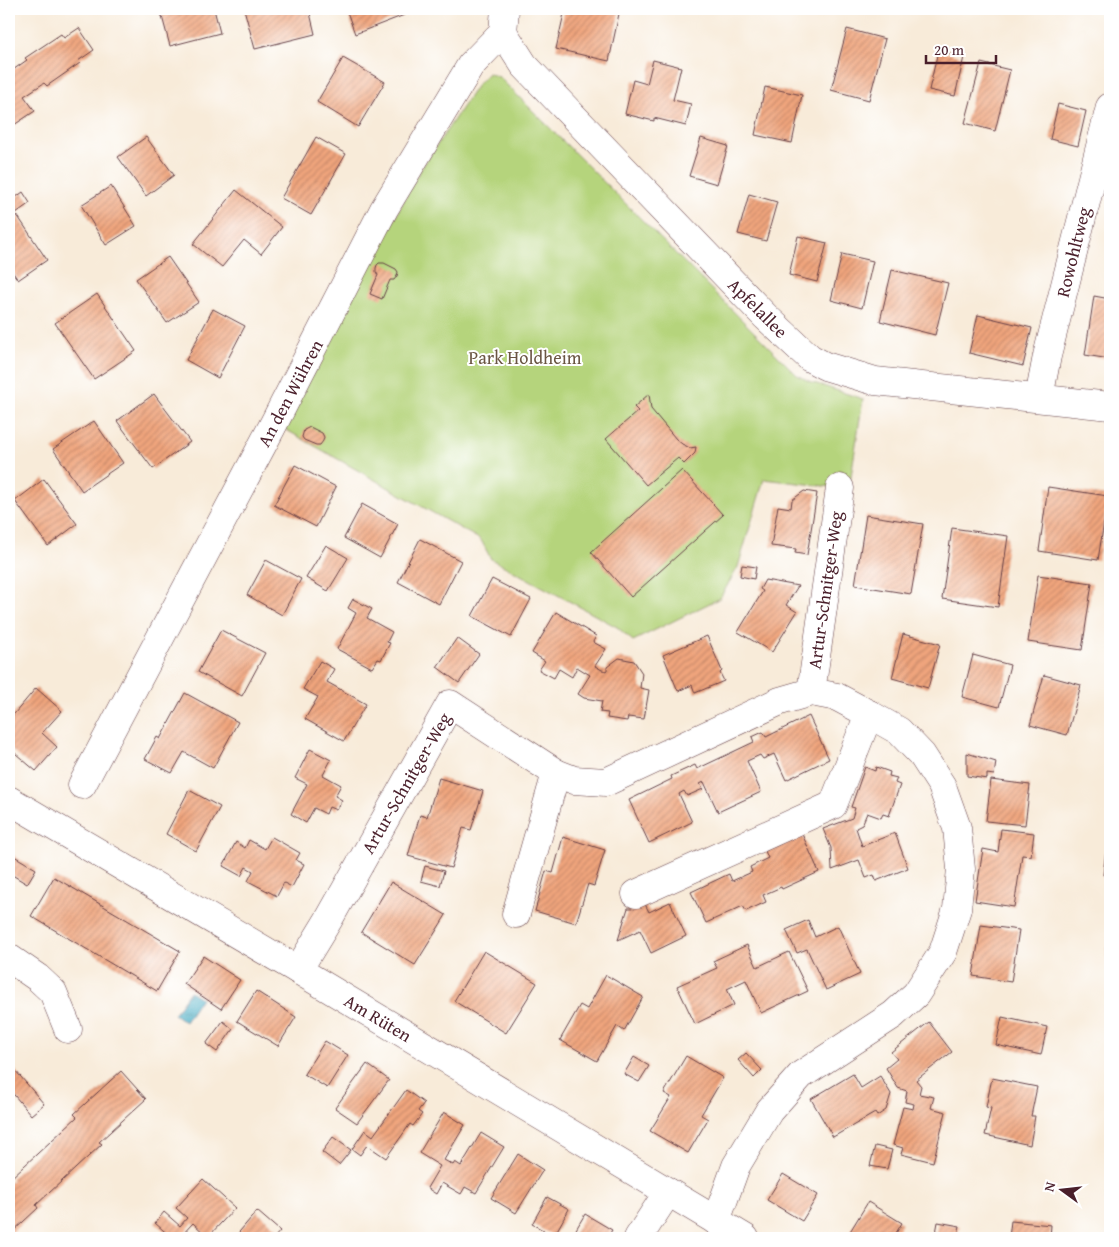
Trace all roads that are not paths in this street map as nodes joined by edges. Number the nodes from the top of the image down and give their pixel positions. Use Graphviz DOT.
graph roads {
  1 [pos="504,20"];
  2 [pos="1110,107"];
  3 [pos="1039,398"];
  4 [pos="1110,406"];
  5 [pos="840,488"];
  6 [pos="811,692"];
  7 [pos="869,714"];
  8 [pos="556,773"];
  9 [pos="82,786"];
  10 [pos="9,800"];
  11 [pos="636,894"];
  12 [pos="516,914"];
  13 [pos="9,958"];
  14 [pos="298,970"];
  15 [pos="68,1030"];
  16 [pos="668,1192"];
  17 [pos="716,1221"];
  18 [pos="638,1238"];
  19 [pos="745,1238"];
  1 -- 3 [label="street, Apfelallee"];
  1 -- 9 [label="street, An den Wühren"];
  2 -- 3 [label="street, Rowohltweg"];
  3 -- 4 [label="street, Apfelallee"];
  5 -- 6 [label="street, Artur-Schnitger-Weg"];
  6 -- 7 [label="street, Artur-Schnitger-Weg"];
  6 -- 8 [label="street, Artur-Schnitger-Weg"];
  7 -- 11 [label="street"];
  7 -- 17 [label="street, Artur-Schnitger-Weg"];
  8 -- 12 [label="street"];
  8 -- 14 [label="street, Artur-Schnitger-Weg"];
  10 -- 14 [label="street, Am Rüten"];
  13 -- 15 [label="street"];
  14 -- 16 [label="street, Am Rüten"];
  16 -- 17 [label="street, Am Rüten"];
  16 -- 18 [label="street"];
  17 -- 19 [label="street, Am Rüten"];
}
